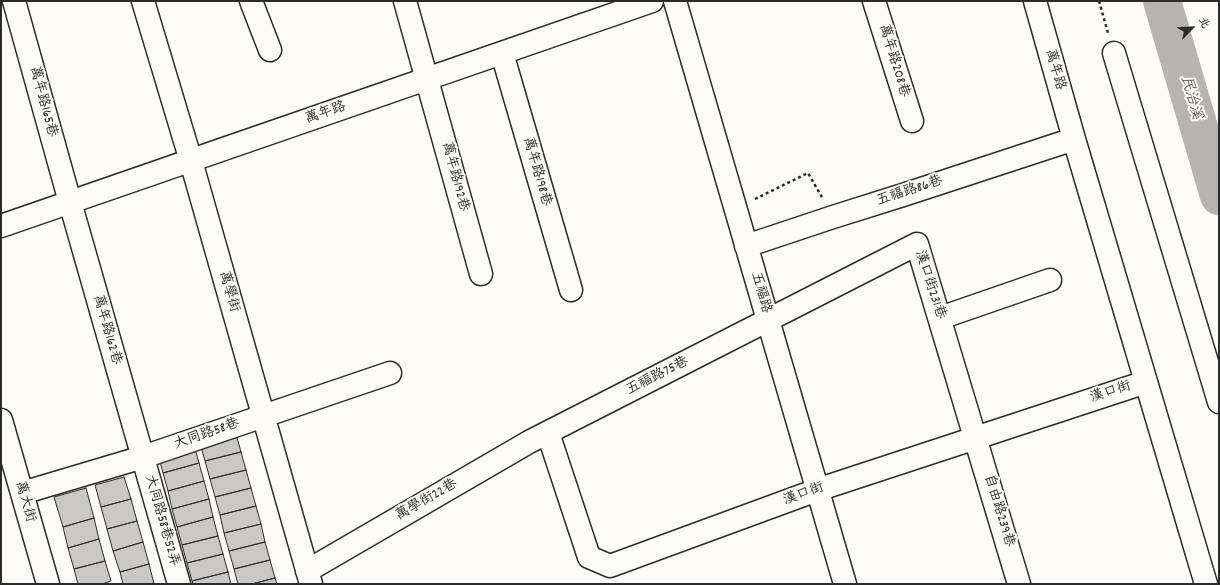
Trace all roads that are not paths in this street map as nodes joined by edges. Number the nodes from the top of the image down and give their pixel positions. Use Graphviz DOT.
graph roads {
  1 [pos="14,1"];
  2 [pos="143,1"];
  3 [pos="250,1"];
  4 [pos="405,1"];
  5 [pos="652,1"];
  6 [pos="675,1"];
  7 [pos="874,1"];
  8 [pos="1035,1"];
  9 [pos="270,50"];
  10 [pos="502,53"];
  11 [pos="1114,53"];
  12 [pos="427,79"];
  13 [pos="912,121"];
  14 [pos="1074,139"];
  15 [pos="191,160"];
  16 [pos="70,202"];
  17 [pos="1,226"];
  18 [pos="746,246"];
  19 [pos="481,274"];
  20 [pos="1050,280"];
  21 [pos="571,290"];
  22 [pos="940,318"];
  23 [pos="768,320"];
  24 [pos="390,373"];
  25 [pos="1146,382"];
  26 [pos="1219,402"];
  27 [pos="263,415"];
  28 [pos="1,420"];
  29 [pos="548,433"];
  30 [pos="976,438"];
  31 [pos="143,457"];
  32 [pos="817,490"];
  33 [pos="22,493"];
  34 [pos="309,578"];
  35 [pos="48,584"];
  36 [pos="179,584"];
  37 [pos="845,584"];
  38 [pos="1019,584"];
  39 [pos="1206,584"];
  1 -- 16 [label="street, 萬年路165巷"];
  2 -- 15 [label="street, 萬學街"];
  3 -- 9 [label="street"];
  4 -- 12 [label="street, 萬年路192巷"];
  5 -- 10 [label="street, 萬年路"];
  6 -- 18 [label="street, 五福路"];
  7 -- 13 [label="street, 萬年路208巷"];
  8 -- 14 [label="street, 萬年路"];
  10 -- 12 [label="street, 萬年路"];
  10 -- 21 [label="street, 萬年路198巷"];
  11 -- 26 [label="street"];
  12 -- 15 [label="street, 萬年路"];
  12 -- 19 [label="street, 萬年路192巷"];
  14 -- 18 [label="street, 五福路86巷"];
  14 -- 25 [label="street, 漢口街"];
  15 -- 16 [label="street, 萬年路"];
  15 -- 27 [label="street, 萬學街"];
  16 -- 17 [label="street, 萬年路"];
  16 -- 31 [label="street, 萬年路162巷"];
  18 -- 23 [label="street, 五福路"];
  20 -- 22 [label="street"];
  22 -- 23 [label="street, 漢口街231巷"];
  22 -- 30 [label="street, 漢口街231巷"];
  23 -- 29 [label="street, 五福路75巷"];
  23 -- 32 [label="street, 五福路"];
  24 -- 27 [label="street, 大同路58巷"];
  25 -- 30 [label="street, 漢口街"];
  25 -- 39 [label="street, 漢口街"];
  27 -- 31 [label="street, 大同路58巷"];
  27 -- 34 [label="street, 萬學街"];
  28 -- 33 [label="street, 萬大街"];
  29 -- 32 [label="street, 漢口街"];
  29 -- 34 [label="street, 萬學街22巷"];
  30 -- 32 [label="street, 漢口街"];
  30 -- 38 [label="street, 自由路239巷"];
  31 -- 33 [label="street, 大同路58巷"];
  31 -- 36 [label="street, 大同路58巷52弄"];
  32 -- 37 [label="street, 五福路"];
  33 -- 35 [label="street, 萬大街"];
}
